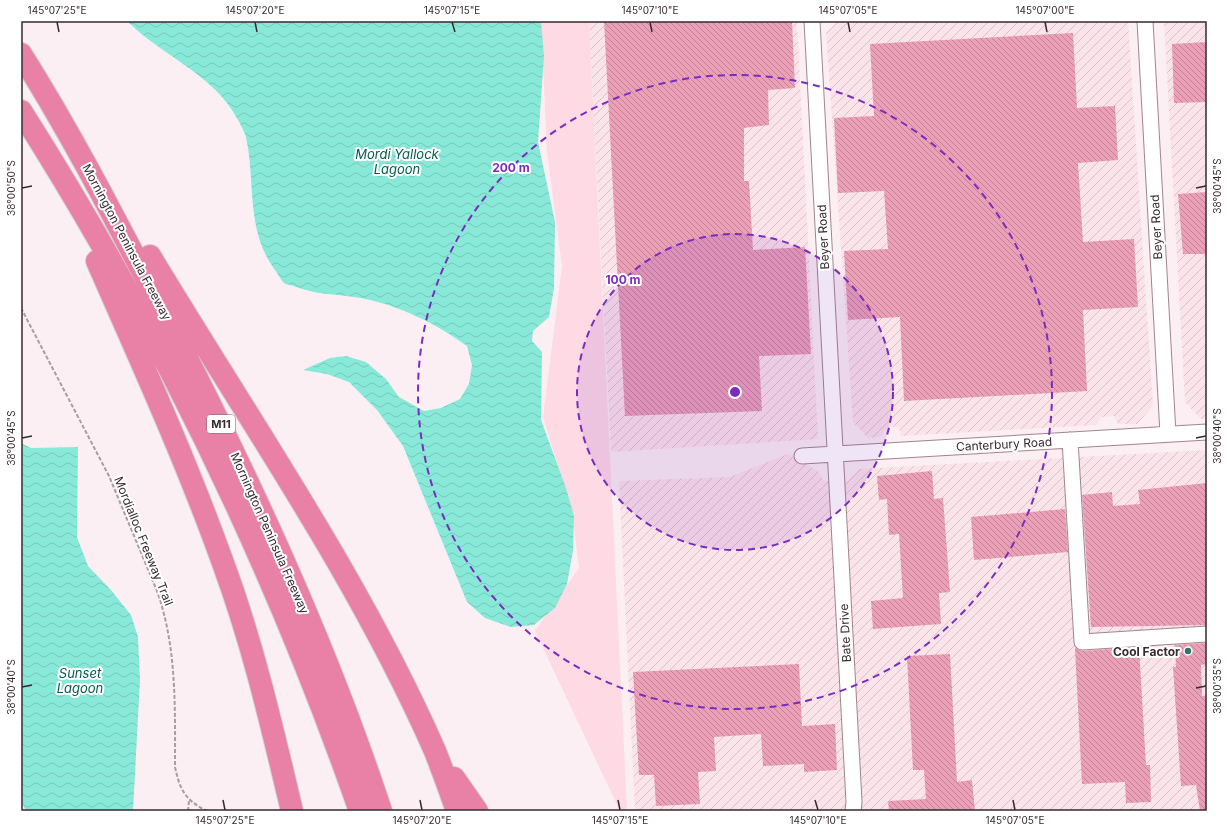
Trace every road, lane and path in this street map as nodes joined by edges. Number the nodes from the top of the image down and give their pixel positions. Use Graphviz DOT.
graph roads {
  1 [pos="812,21"];
  2 [pos="1145,21"];
  3 [pos="21,54"];
  4 [pos="21,111"];
  5 [pos="21,118"];
  6 [pos="94,179"];
  7 [pos="21,308"];
  8 [pos="1207,432"];
  9 [pos="1168,434"];
  10 [pos="1070,440"];
  11 [pos="836,454"];
  12 [pos="802,456"];
  13 [pos="1207,634"];
  14 [pos="436,753"];
  15 [pos="189,801"];
  16 [pos="188,811"];
  17 [pos="206,811"];
  18 [pos="292,811"];
  19 [pos="360,811"];
  20 [pos="381,811"];
  21 [pos="457,811"];
  22 [pos="477,811"];
  23 [pos="853,811"];
  1 -- 11 [label="street, Beyer Road"];
  2 -- 9 [label="street, Beyer Road"];
  3 -- 6 [label="highway, Mornington Peninsula Freeway / M11"];
  4 -- 19 [label="highway, Mornington Peninsula Freeway / M11"];
  5 -- 18 [label="highway"];
  6 -- 14 [label="highway"];
  6 -- 20 [label="highway, Mornington Peninsula Freeway / M11"];
  7 -- 15 [label="path, Mordialloc Freeway Trail"];
  8 -- 9 [label="street, Canterbury Road"];
  9 -- 10 [label="street, Canterbury Road"];
  10 -- 11 [label="street, Canterbury Road"];
  10 -- 13 [label="street"];
  11 -- 12 [label="street, Canterbury Road"];
  11 -- 23 [label="street, Bate Drive"];
  14 -- 21 [label="highway"];
  14 -- 22 [label="highway"];
  15 -- 16 [label="path"];
  15 -- 17 [label="path, Mordialloc Freeway Trail"];
}
